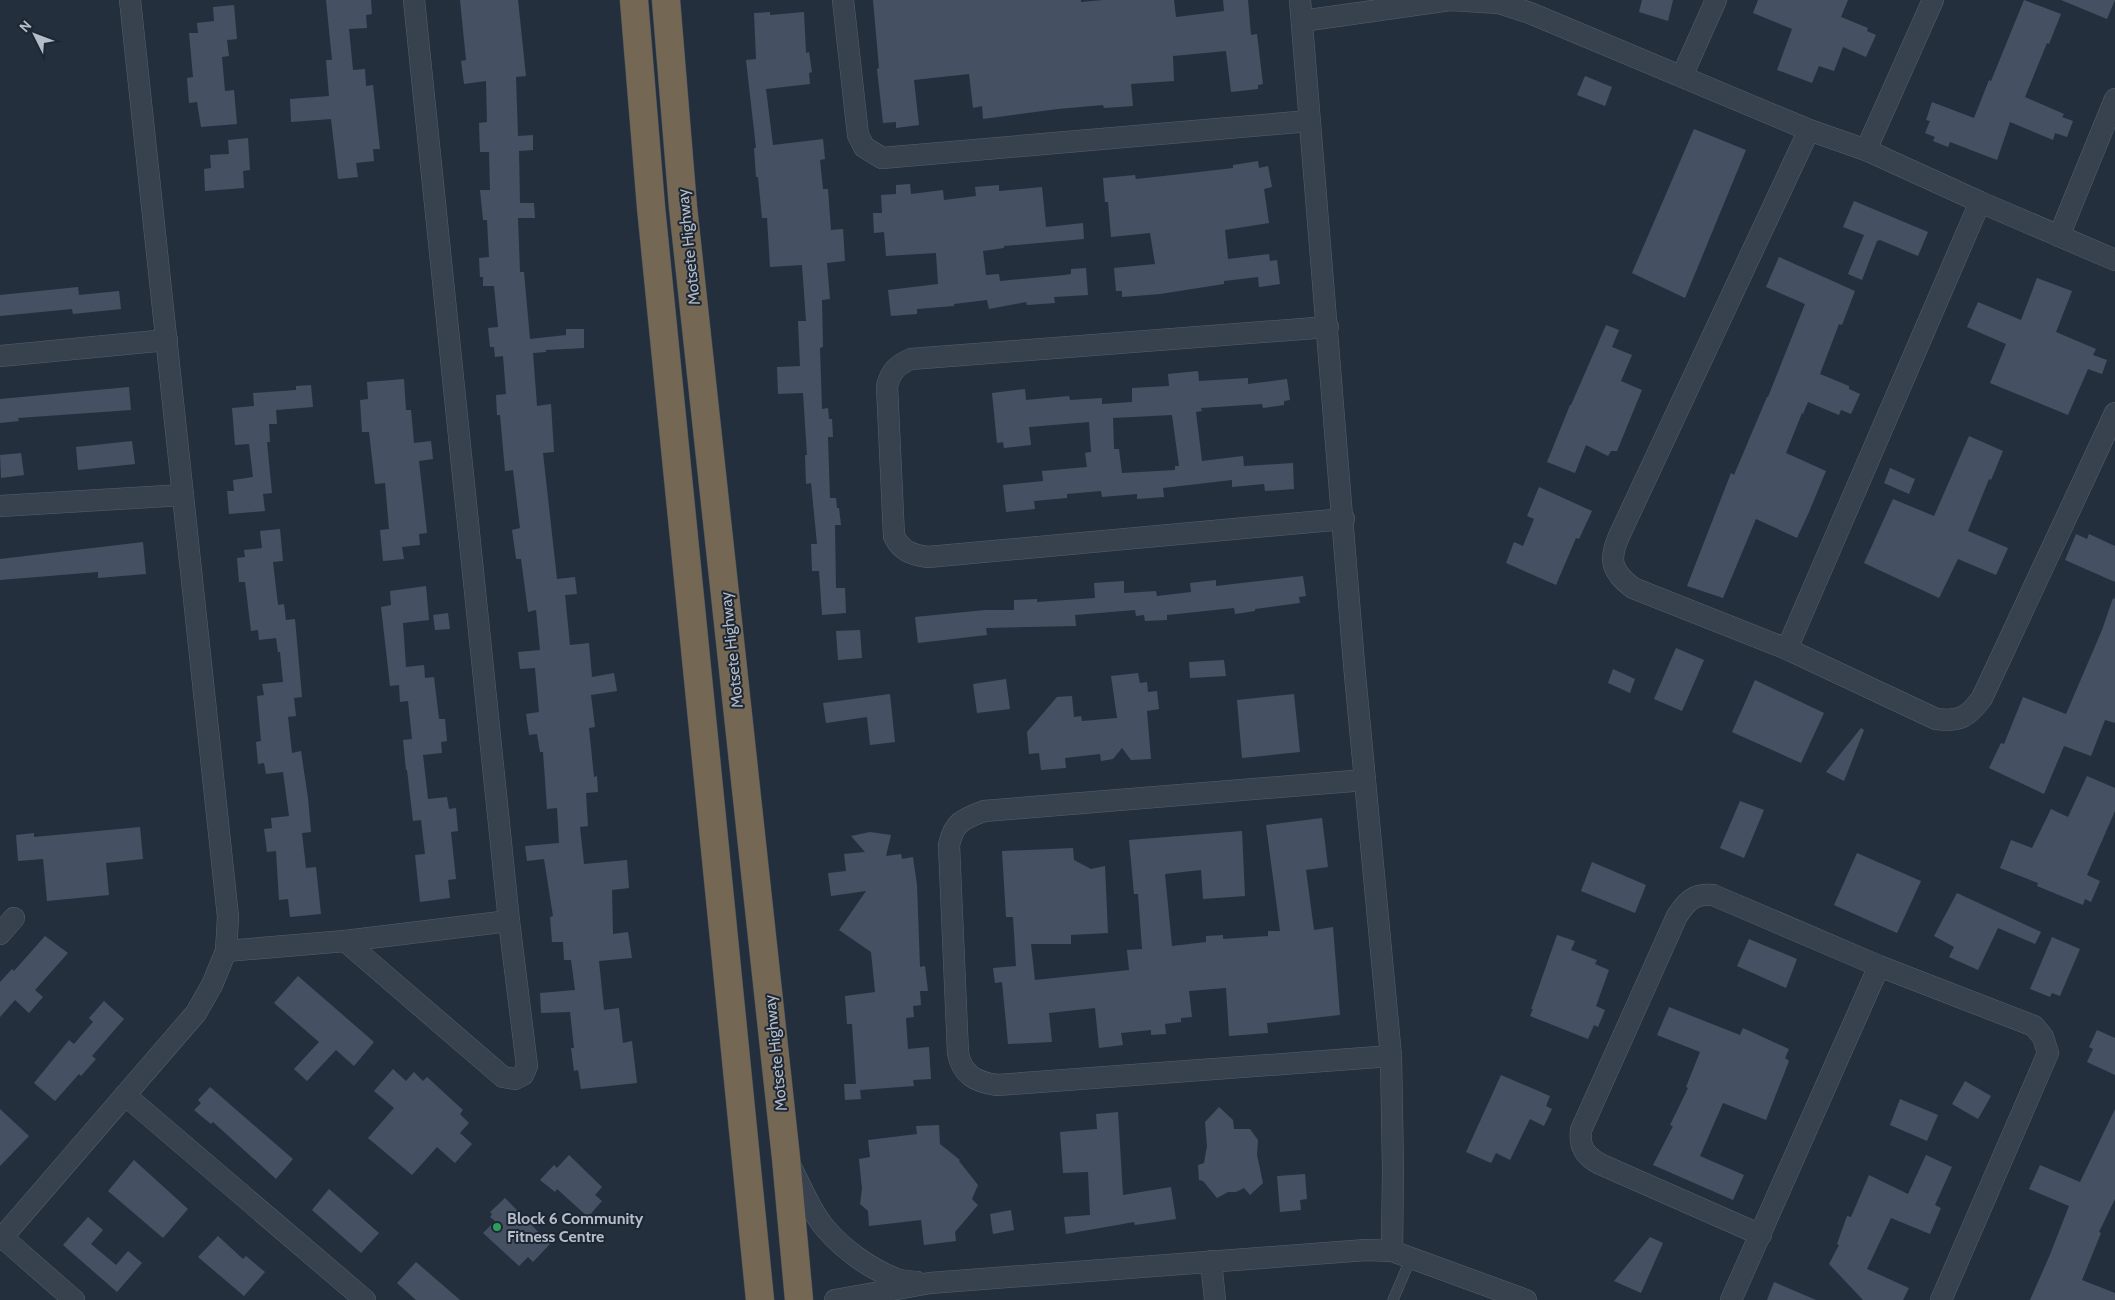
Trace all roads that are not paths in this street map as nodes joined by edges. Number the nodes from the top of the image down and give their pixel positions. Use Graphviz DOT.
graph roads {
  1 [pos="130,0"];
  2 [pos="414,0"];
  3 [pos="634,0"];
  4 [pos="666,0"];
  5 [pos="843,0"];
  6 [pos="1716,0"];
  7 [pos="1932,0"];
  8 [pos="1499,2"];
  9 [pos="1301,10"];
  10 [pos="1682,76"];
  11 [pos="2115,99"];
  12 [pos="1310,121"];
  13 [pos="1809,130"];
  14 [pos="1866,150"];
  15 [pos="1980,202"];
  16 [pos="2059,236"];
  17 [pos="2115,260"];
  18 [pos="1328,327"];
  19 [pos="167,340"];
  20 [pos="0,356"];
  21 [pos="2115,413"];
  22 [pos="183,496"];
  23 [pos="0,506"];
  24 [pos="1344,519"];
  25 [pos="1787,649"];
  26 [pos="1365,780"];
  27 [pos="14,918"];
  28 [pos="509,921"];
  29 [pos="0,934"];
  30 [pos="346,941"];
  31 [pos="226,950"];
  32 [pos="1879,966"];
  33 [pos="1391,1056"];
  34 [pos="125,1095"];
  35 [pos="786,1158"];
  36 [pos="1761,1235"];
  37 [pos="1,1238"];
  38 [pos="1392,1250"];
  39 [pos="1412,1258"];
  40 [pos="1211,1261"];
  41 [pos="930,1284"];
  42 [pos="74,1300"];
  43 [pos="364,1300"];
  44 [pos="760,1300"];
  45 [pos="799,1300"];
  46 [pos="835,1300"];
  47 [pos="1215,1300"];
  48 [pos="1393,1300"];
  49 [pos="1526,1300"];
  50 [pos="1731,1300"];
  51 [pos="1941,1300"];
  1 -- 19 [label="street"];
  2 -- 28 [label="street"];
  3 -- 44 [label="highway, Motsete Highway"];
  4 -- 35 [label="highway, Motsete Highway"];
  5 -- 12 [label="street"];
  6 -- 10 [label="street"];
  7 -- 14 [label="street"];
  8 -- 9 [label="street"];
  8 -- 10 [label="street"];
  9 -- 12 [label="street"];
  10 -- 13 [label="street"];
  11 -- 16 [label="street"];
  12 -- 18 [label="street"];
  13 -- 14 [label="street"];
  13 -- 25 [label="street"];
  14 -- 15 [label="street"];
  15 -- 16 [label="street"];
  15 -- 25 [label="street"];
  16 -- 17 [label="street"];
  18 -- 24 [label="street"];
  18 -- 24 [label="street"];
  19 -- 20 [label="street"];
  19 -- 22 [label="street"];
  21 -- 25 [label="street"];
  22 -- 23 [label="street"];
  22 -- 31 [label="street"];
  24 -- 26 [label="street"];
  26 -- 33 [label="street"];
  26 -- 33 [label="street"];
  27 -- 29 [label="street"];
  28 -- 30 [label="street"];
  28 -- 30 [label="street"];
  30 -- 31 [label="street"];
  31 -- 34 [label="street"];
  32 -- 36 [label="street"];
  32 -- 36 [label="street"];
  32 -- 51 [label="street"];
  33 -- 38 [label="street"];
  34 -- 37 [label="street"];
  34 -- 43 [label="street"];
  35 -- 41 [label="street"];
  35 -- 45 [label="highway, Motsete Highway"];
  36 -- 50 [label="street"];
  37 -- 42 [label="street"];
  38 -- 39 [label="street"];
  38 -- 40 [label="street"];
  39 -- 48 [label="lane"];
  39 -- 49 [label="street"];
  40 -- 41 [label="street"];
  40 -- 47 [label="street"];
  41 -- 46 [label="street"];
}
